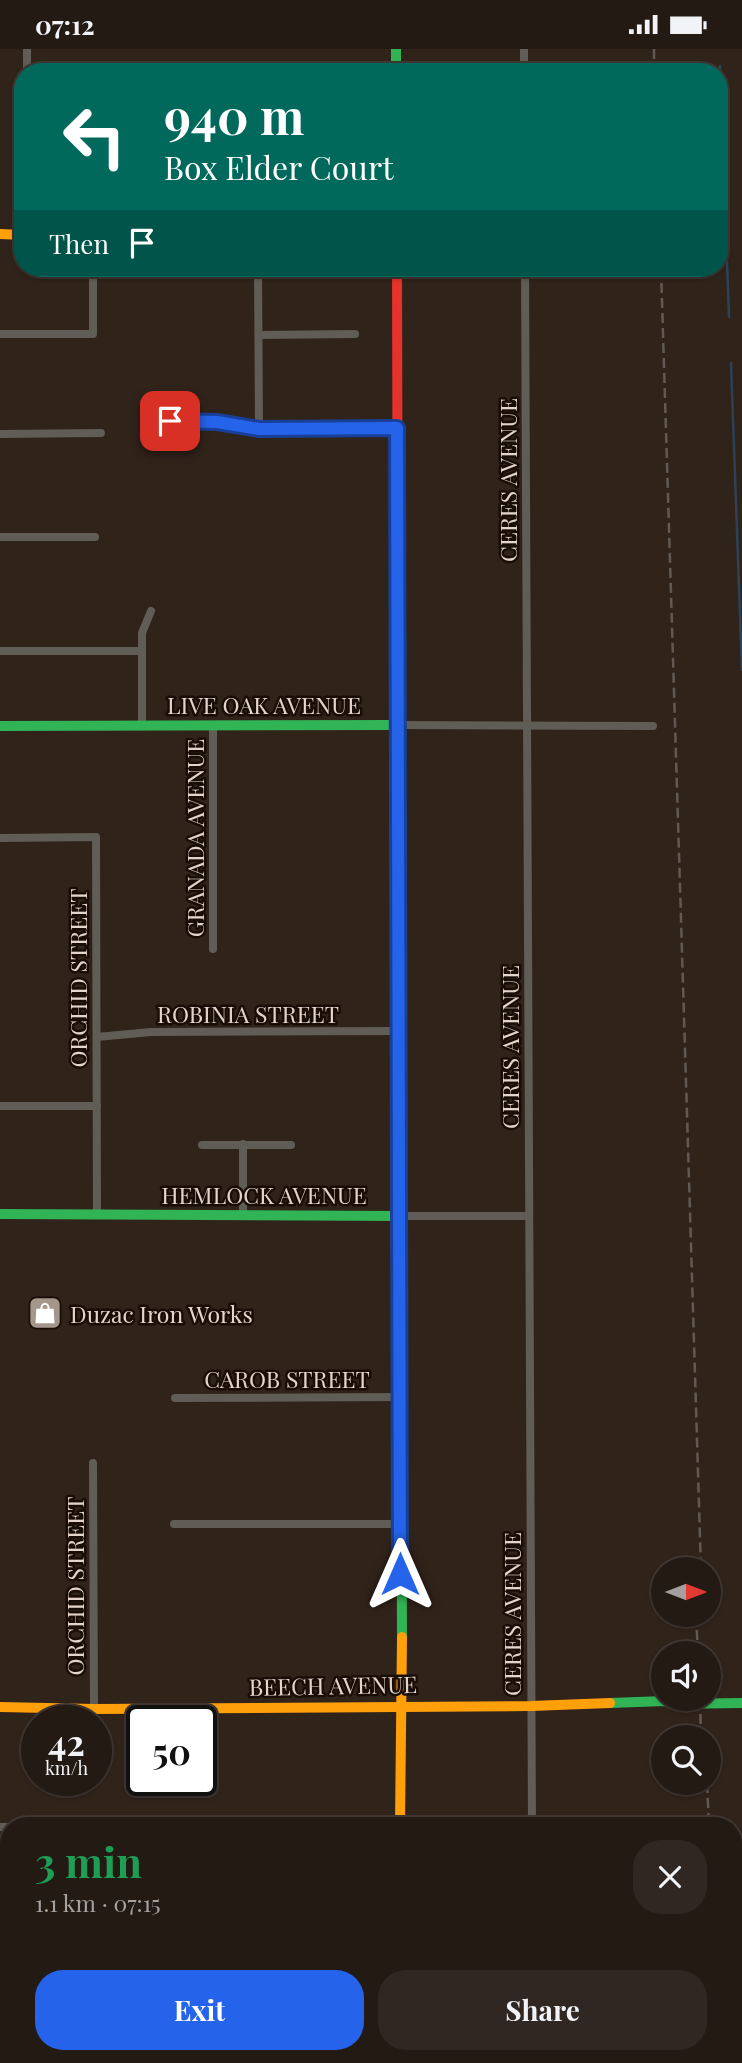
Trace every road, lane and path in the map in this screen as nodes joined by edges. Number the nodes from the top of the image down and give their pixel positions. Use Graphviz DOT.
graph roads {
  1 [pos="93,277"];
  2 [pos="258,277"];
  3 [pos="397,277"];
  4 [pos="525,277"];
  5 [pos="0,334"];
  6 [pos="355,334"];
  7 [pos="258,335"];
  8 [pos="170,421"];
  9 [pos="397,428"];
  10 [pos="259,429"];
  11 [pos="0,433"];
  12 [pos="101,433"];
  13 [pos="0,537"];
  14 [pos="95,537"];
  15 [pos="151,611"];
  16 [pos="0,651"];
  17 [pos="142,651"];
  18 [pos="142,725"];
  19 [pos="398,725"];
  20 [pos="0,726"];
  21 [pos="213,726"];
  22 [pos="527,726"];
  23 [pos="653,726"];
  24 [pos="0,838"];
  25 [pos="213,949"];
  26 [pos="398,1031"];
  27 [pos="97,1037"];
  28 [pos="0,1106"];
  29 [pos="97,1107"];
  30 [pos="243,1144"];
  31 [pos="202,1145"];
  32 [pos="292,1145"];
  33 [pos="0,1215"];
  34 [pos="97,1215"];
  35 [pos="243,1215"];
  36 [pos="399,1216"];
  37 [pos="529,1216"];
  38 [pos="400,1397"];
  39 [pos="175,1398"];
  40 [pos="93,1463"];
  41 [pos="174,1524"];
  42 [pos="400,1524"];
  43 [pos="721,1699"];
  44 [pos="742,1700"];
  45 [pos="651,1701"];
  46 [pos="721,1701"];
  47 [pos="94,1705"];
  48 [pos="402,1705"];
  49 [pos="531,1706"];
  50 [pos="0,1707"];
  51 [pos="21,1707"];
  52 [pos="112,1709"];
  53 [pos="400,1817"];
  54 [pos="532,1817"];
  1 -- 5 [label="street"];
  2 -- 7 [label="street"];
  3 -- 9 [label="main road"];
  4 -- 22 [label="street, CERES AVENUE"];
  6 -- 7 [label="street"];
  7 -- 10 [label="street"];
  8 -- 10 [label="street"];
  9 -- 10 [label="street"];
  9 -- 19 [label="main road"];
  11 -- 12 [label="street"];
  13 -- 14 [label="street"];
  15 -- 17 [label="street"];
  16 -- 17 [label="street"];
  17 -- 18 [label="street"];
  18 -- 20 [label="main road, LIVE OAK AVENUE"];
  18 -- 21 [label="main road, LIVE OAK AVENUE"];
  19 -- 21 [label="main road, LIVE OAK AVENUE"];
  19 -- 22 [label="street, LIVE OAK AVENUE"];
  19 -- 26 [label="main road"];
  21 -- 25 [label="street, GRANADA AVENUE"];
  22 -- 23 [label="street, LIVE OAK AVENUE"];
  22 -- 37 [label="street, CERES AVENUE"];
  24 -- 27 [label="street, ORCHID STREET"];
  26 -- 27 [label="street, ROBINIA STREET"];
  26 -- 36 [label="main road"];
  27 -- 29 [label="street, ORCHID STREET"];
  28 -- 29 [label="street"];
  29 -- 34 [label="street, ORCHID STREET"];
  30 -- 31 [label="street"];
  30 -- 32 [label="street"];
  30 -- 35 [label="street"];
  33 -- 34 [label="main road, HEMLOCK AVENUE"];
  34 -- 35 [label="main road, HEMLOCK AVENUE"];
  35 -- 36 [label="main road, HEMLOCK AVENUE"];
  36 -- 37 [label="street, HEMLOCK AVENUE"];
  36 -- 38 [label="main road"];
  37 -- 49 [label="street, CERES AVENUE"];
  38 -- 39 [label="street, CAROB STREET"];
  38 -- 42 [label="main road"];
  40 -- 47 [label="street, ORCHID STREET"];
  41 -- 42 [label="street"];
  42 -- 48 [label="main road"];
  43 -- 44 [label="main road, BEECH AVENUE"];
  44 -- 46 [label="main road, BEECH AVENUE"];
  45 -- 49 [label="main road, BEECH AVENUE"];
  48 -- 49 [label="main road, BEECH AVENUE"];
  48 -- 52 [label="main road, BEECH AVENUE"];
  48 -- 53 [label="main road"];
  49 -- 54 [label="street, CERES AVENUE"];
  50 -- 51 [label="main road, BEECH AVENUE"];
}
